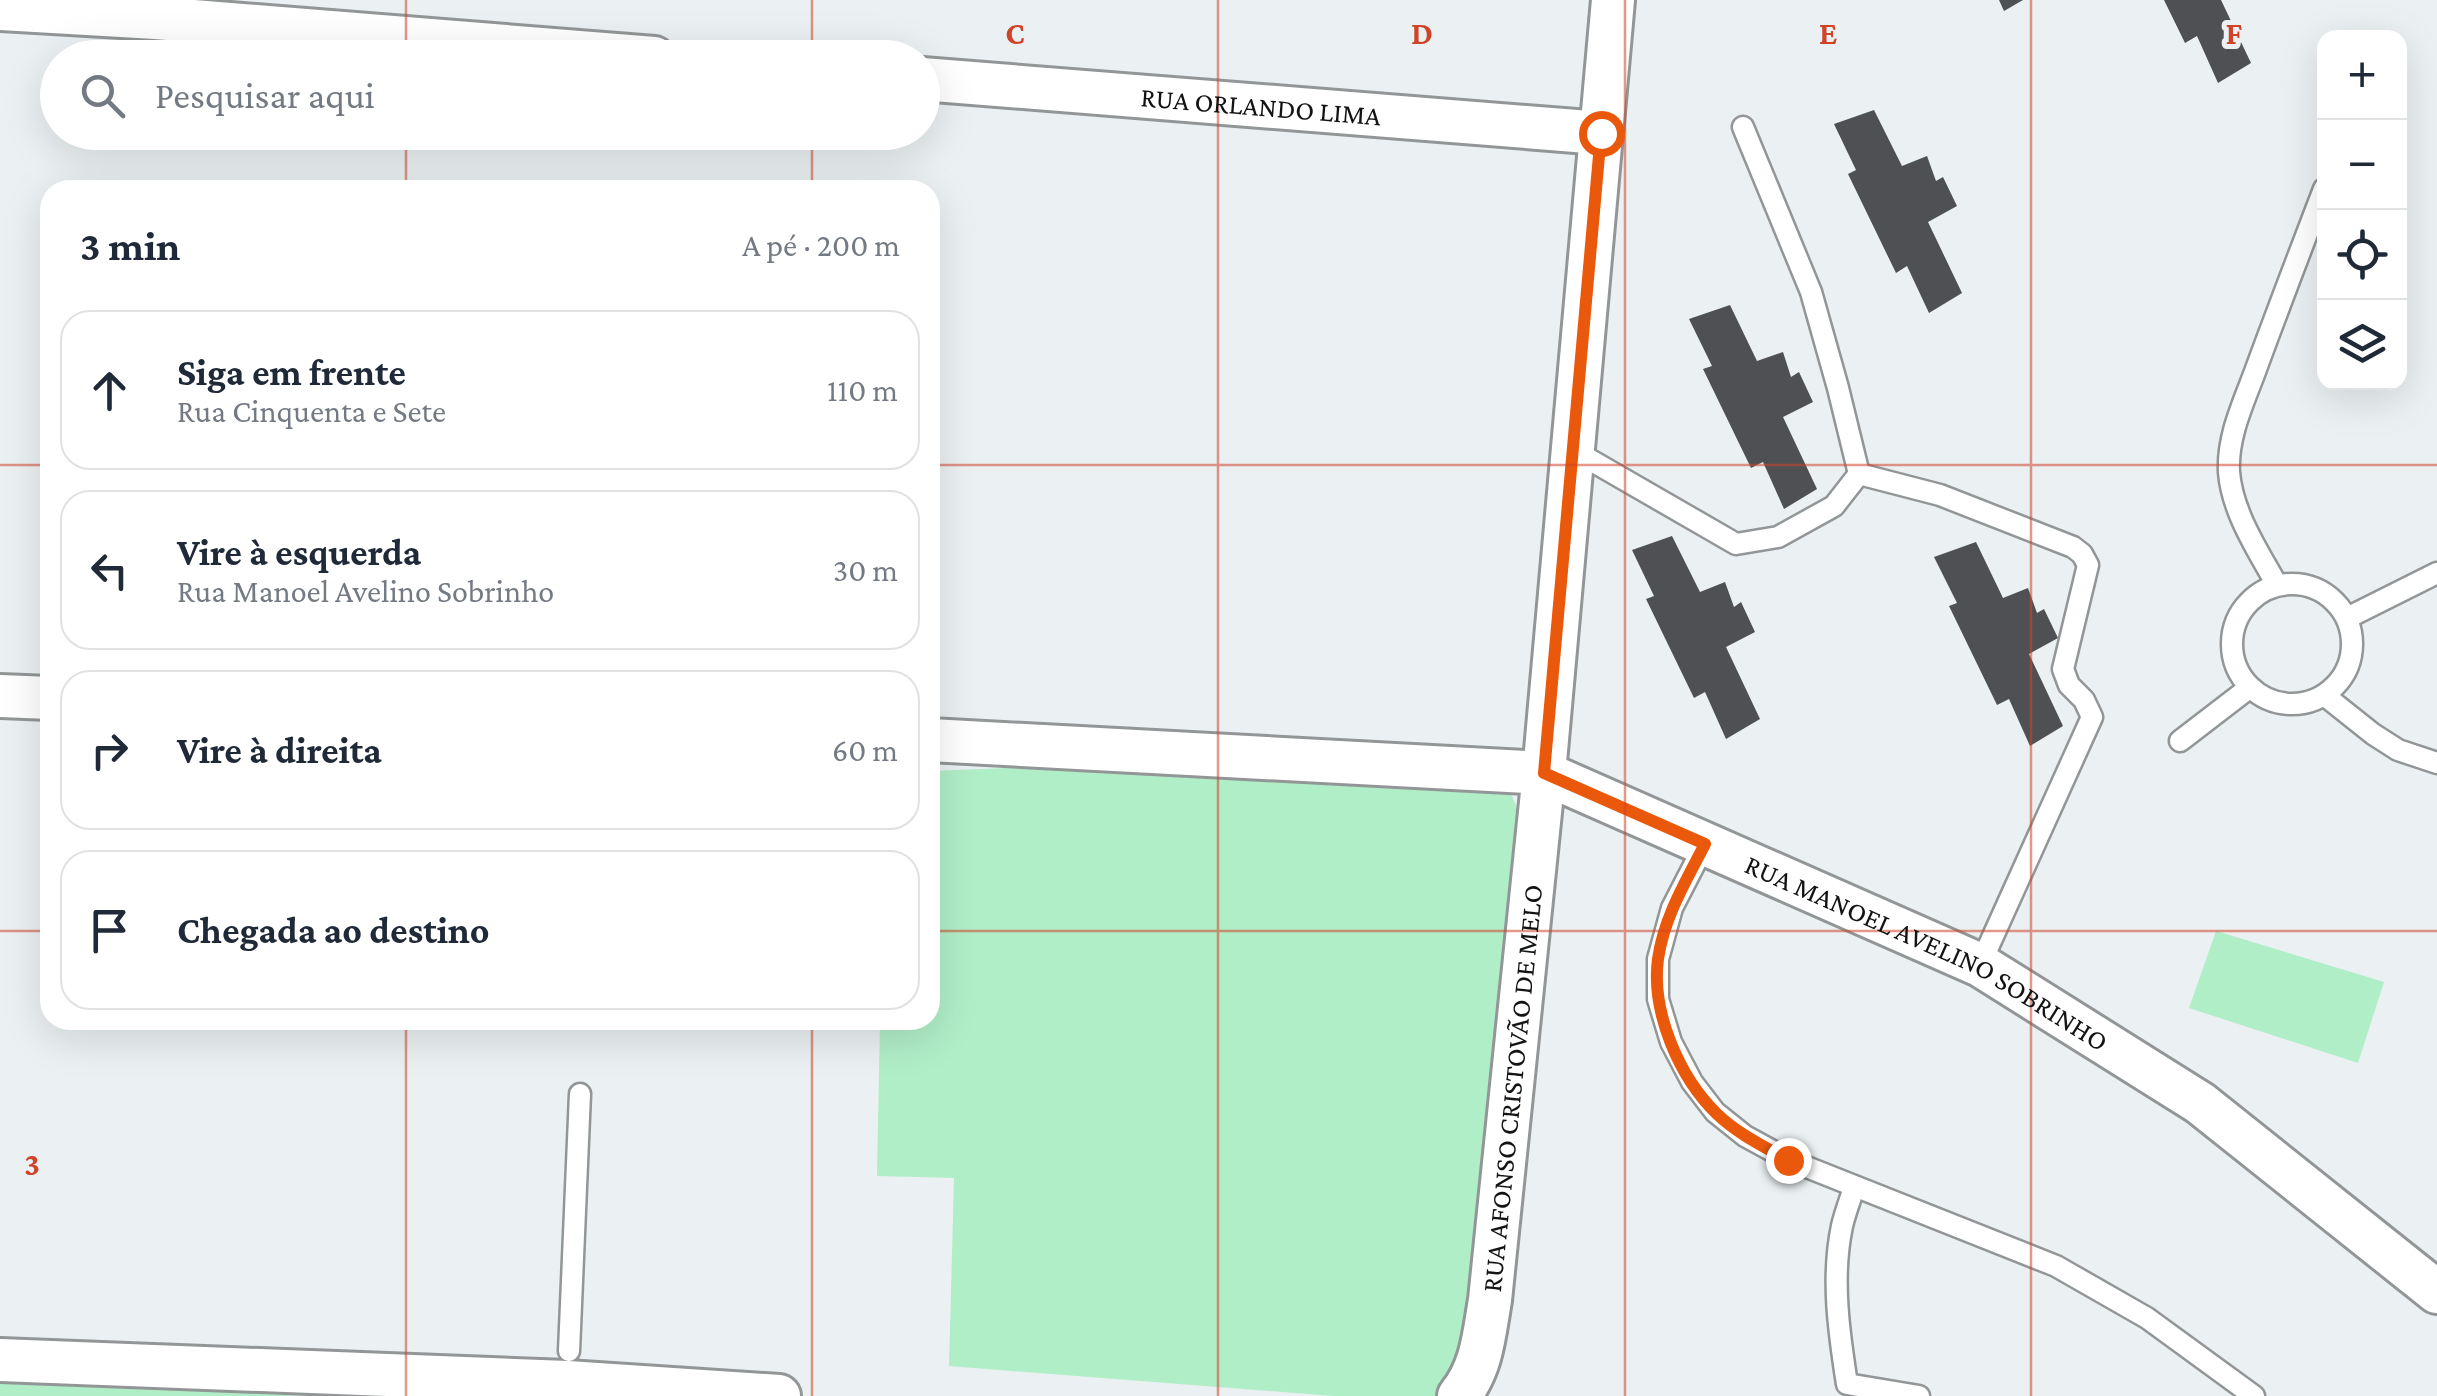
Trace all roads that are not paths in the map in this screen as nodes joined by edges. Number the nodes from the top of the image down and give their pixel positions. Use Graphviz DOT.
graph roads {
  1 [pos="1613,0"];
  2 [pos="0,8"];
  3 [pos="156,9"];
  4 [pos="471,40"];
  5 [pos="940,80"];
  6 [pos="1742,127"];
  7 [pos="1601,133"];
  8 [pos="2317,207"];
  9 [pos="1573,450"];
  10 [pos="1859,474"];
  11 [pos="2437,573"];
  12 [pos="2276,585"];
  13 [pos="2347,618"];
  14 [pos="2249,688"];
  15 [pos="2324,695"];
  16 [pos="0,696"];
  17 [pos="40,698"];
  18 [pos="940,741"];
  19 [pos="2180,741"];
  20 [pos="2437,764"];
  21 [pos="1544,773"];
  22 [pos="1705,844"];
  23 [pos="1980,965"];
  24 [pos="580,1094"];
  25 [pos="1854,1188"];
  26 [pos="2437,1292"];
  27 [pos="0,1360"];
  28 [pos="568,1366"];
  29 [pos="1845,1390"];
  30 [pos="779,1396"];
  31 [pos="1459,1396"];
  32 [pos="1919,1396"];
  33 [pos="2254,1396"];
  1 -- 7 [label="street, RUA AFONSO CRISTOVÃO DE MELO"];
  2 -- 3 [label="street"];
  3 -- 4 [label="street"];
  5 -- 7 [label="street, RUA ORLANDO LIMA"];
  6 -- 10 [label="lane"];
  7 -- 9 [label="street, RUA AFONSO CRISTOVÃO DE MELO"];
  8 -- 12 [label="lane"];
  9 -- 10 [label="lane"];
  9 -- 21 [label="street, RUA AFONSO CRISTOVÃO DE MELO"];
  10 -- 23 [label="lane"];
  11 -- 13 [label="lane"];
  12 -- 13 [label="lane"];
  12 -- 14 [label="lane"];
  13 -- 15 [label="lane"];
  14 -- 15 [label="lane"];
  14 -- 19 [label="lane"];
  15 -- 20 [label="lane"];
  16 -- 17 [label="street"];
  18 -- 21 [label="street, RUA MANOEL AVELINO SOBRINHO"];
  21 -- 22 [label="street, RUA MANOEL AVELINO SOBRINHO"];
  21 -- 31 [label="street, RUA AFONSO CRISTOVÃO DE MELO"];
  22 -- 23 [label="street, RUA MANOEL AVELINO SOBRINHO"];
  22 -- 25 [label="lane"];
  23 -- 26 [label="street, RUA MANOEL AVELINO SOBRINHO"];
  24 -- 28 [label="lane"];
  25 -- 29 [label="lane"];
  25 -- 33 [label="lane"];
  27 -- 28 [label="street"];
  28 -- 30 [label="street"];
  29 -- 32 [label="lane"];
}
